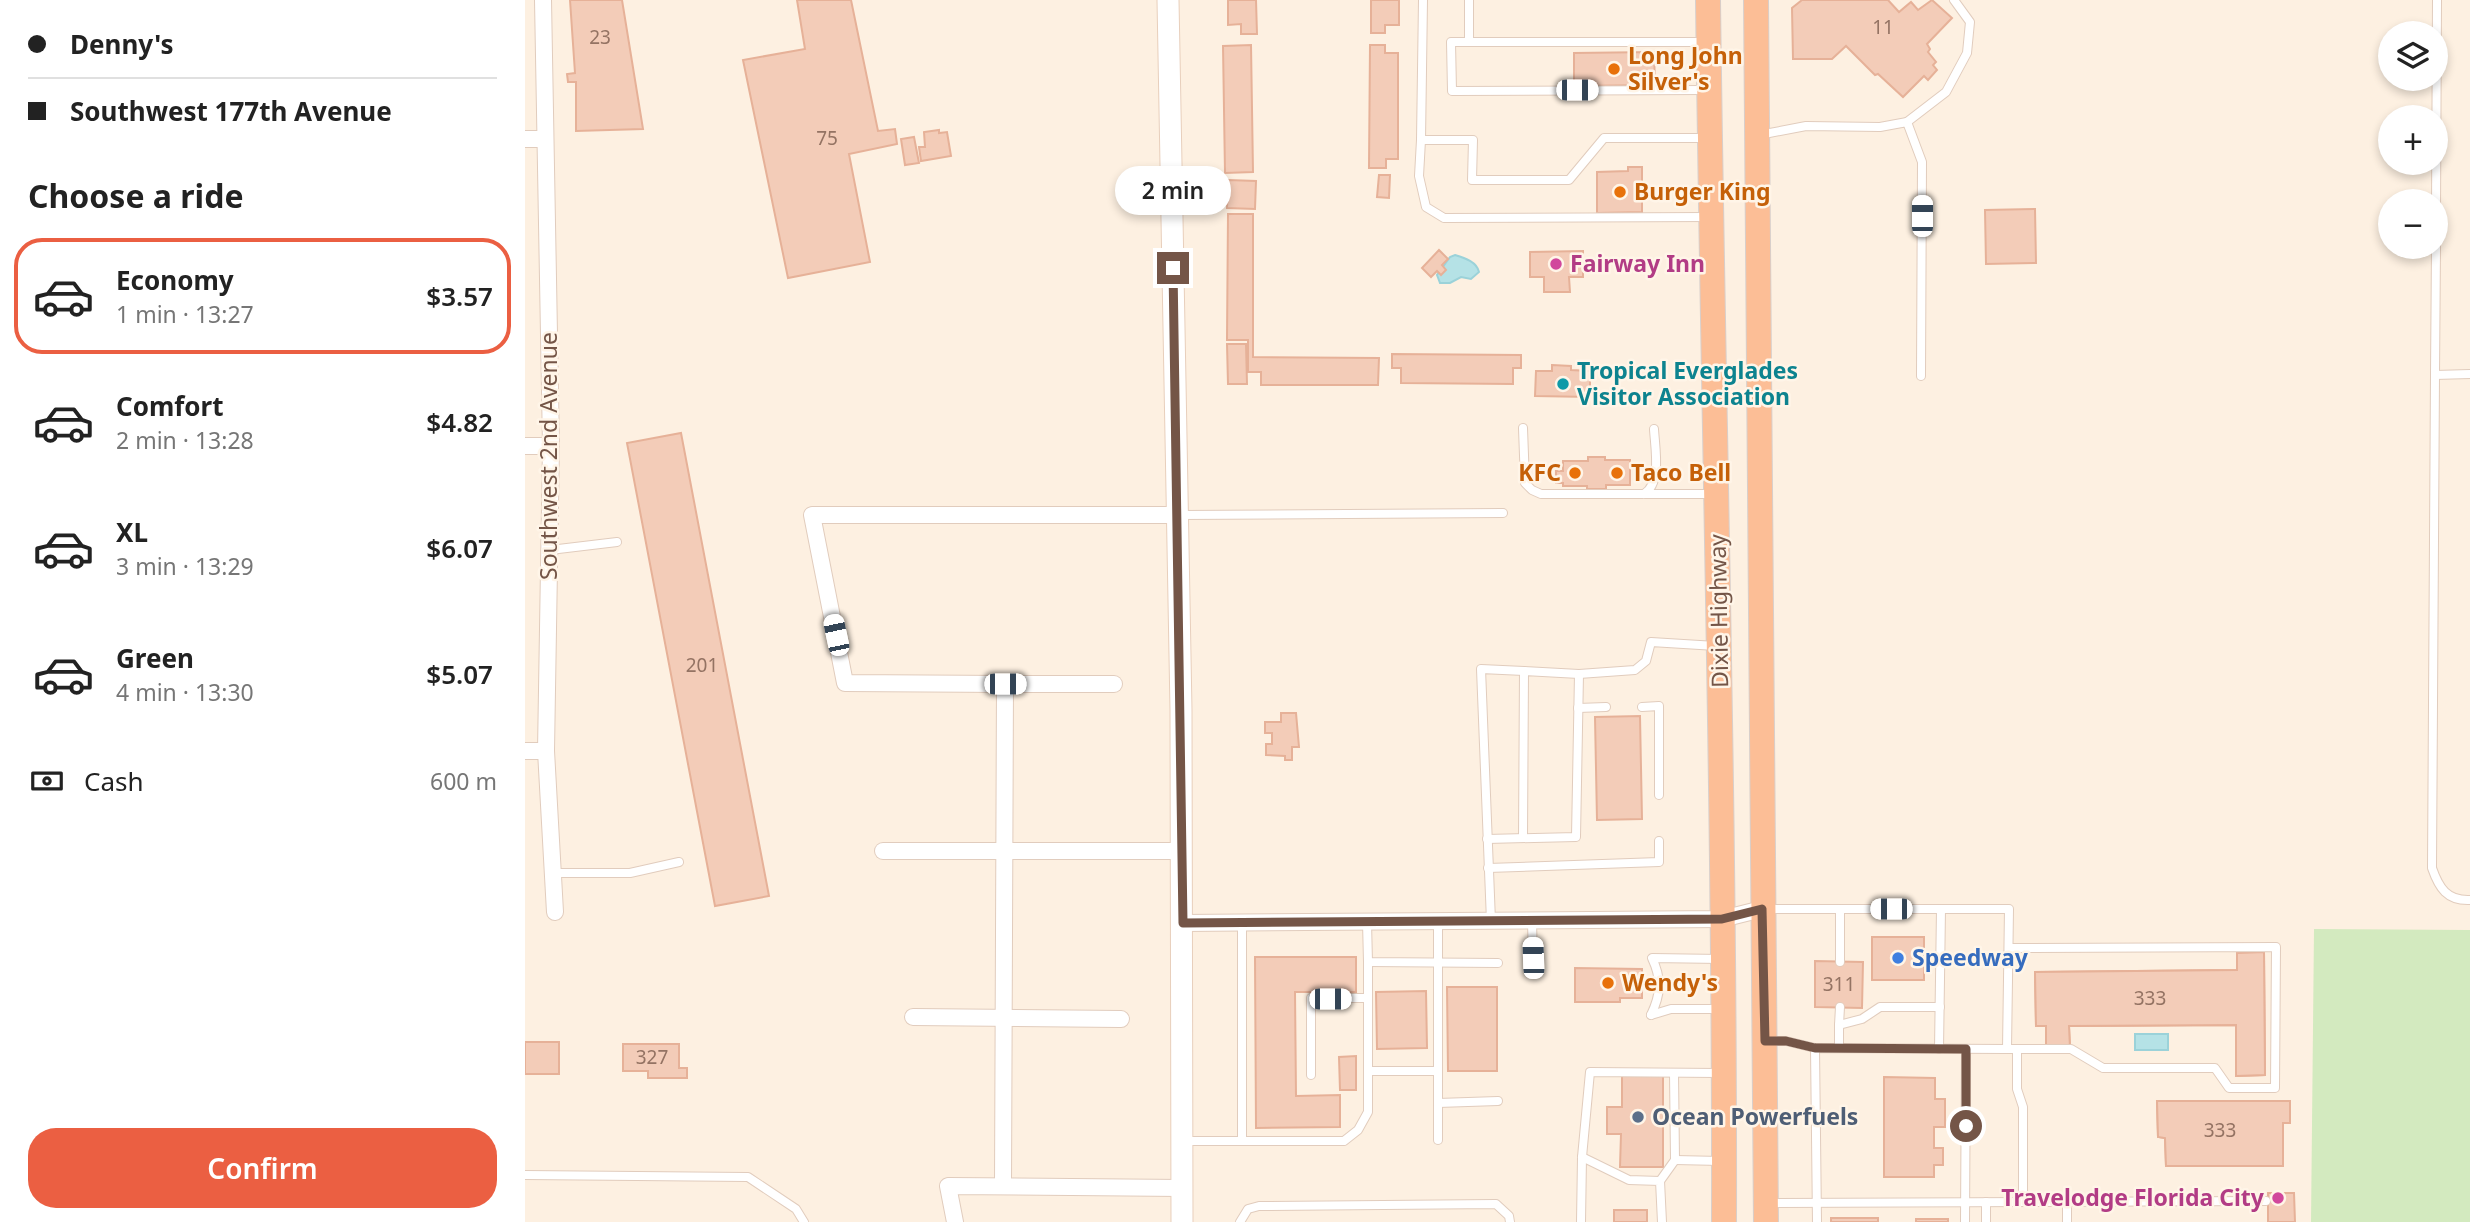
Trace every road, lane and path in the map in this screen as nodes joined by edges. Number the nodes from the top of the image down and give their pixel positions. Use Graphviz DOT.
graph roads {
  1 [pos="543,0"];
  2 [pos="1168,0"];
  3 [pos="1423,0"];
  4 [pos="1469,0"];
  5 [pos="1708,0"];
  6 [pos="1756,0"];
  7 [pos="1954,0"];
  8 [pos="2437,0"];
  9 [pos="1469,42"];
  10 [pos="1709,42"];
  11 [pos="1709,89"];
  12 [pos="1907,122"];
  13 [pos="1757,135"];
  14 [pos="1710,138"];
  15 [pos="525,139"];
  16 [pos="544,139"];
  17 [pos="1421,140"];
  18 [pos="2436,189"];
  19 [pos="1710,217"];
  20 [pos="2436,259"];
  21 [pos="2470,374"];
  22 [pos="2435,375"];
  23 [pos="1921,376"];
  24 [pos="1523,428"];
  25 [pos="1654,429"];
  26 [pos="525,446"];
  27 [pos="551,446"];
  28 [pos="1644,494"];
  29 [pos="1718,494"];
  30 [pos="1503,513"];
  31 [pos="1177,515"];
  32 [pos="617,542"];
  33 [pos="550,550"];
  34 [pos="1719,646"];
  35 [pos="1524,671"];
  36 [pos="1579,674"];
  37 [pos="1005,684"];
  38 [pos="1114,684"];
  39 [pos="1606,707"];
  40 [pos="1643,707"];
  41 [pos="1578,708"];
  42 [pos="525,751"];
  43 [pos="546,751"];
  44 [pos="1659,794"];
  45 [pos="1523,838"];
  46 [pos="1487,839"];
  47 [pos="1659,841"];
  48 [pos="883,851"];
  49 [pos="1003,851"];
  50 [pos="1182,851"];
  51 [pos="679,862"];
  52 [pos="1488,867"];
  53 [pos="553,873"];
  54 [pos="2470,900"];
  55 [pos="1762,909"];
  56 [pos="1840,909"];
  57 [pos="1941,909"];
  58 [pos="555,912"];
  59 [pos="1722,919"];
  60 [pos="1367,922"];
  61 [pos="1438,922"];
  62 [pos="1491,922"];
  63 [pos="1532,922"];
  64 [pos="1183,923"];
  65 [pos="1242,923"];
  66 [pos="2009,948"];
  67 [pos="1533,958"];
  68 [pos="1722,959"];
  69 [pos="1368,961"];
  70 [pos="1840,961"];
  71 [pos="1438,962"];
  72 [pos="1498,963"];
  73 [pos="1368,999"];
  74 [pos="1840,1007"];
  75 [pos="1940,1007"];
  76 [pos="1723,1009"];
  77 [pos="913,1017"];
  78 [pos="1002,1018"];
  79 [pos="1121,1018"];
  80 [pos="1839,1025"];
  81 [pos="1765,1041"];
  82 [pos="1815,1048"];
  83 [pos="1839,1048"];
  84 [pos="1939,1049"];
  85 [pos="1966,1049"];
  86 [pos="2012,1049"];
  87 [pos="1368,1071"];
  88 [pos="1438,1071"];
  89 [pos="1674,1073"];
  90 [pos="1722,1073"];
  91 [pos="1311,1075"];
  92 [pos="1498,1101"];
  93 [pos="1438,1103"];
  94 [pos="1438,1140"];
  95 [pos="1182,1141"];
  96 [pos="1242,1141"];
  97 [pos="1582,1157"];
  98 [pos="1675,1160"];
  99 [pos="1724,1161"];
  100 [pos="525,1175"];
  101 [pos="1660,1181"];
  102 [pos="1003,1186"];
  103 [pos="1182,1188"];
  104 [pos="2266,1201"];
  105 [pos="1986,1202"];
  106 [pos="2023,1202"];
  107 [pos="2067,1202"];
  108 [pos="1817,1203"];
  109 [pos="1965,1203"];
  110 [pos="1766,1213"];
  111 [pos="804,1222"];
  112 [pos="955,1222"];
  113 [pos="1182,1222"];
  114 [pos="1240,1222"];
  115 [pos="1510,1222"];
  116 [pos="1581,1222"];
  117 [pos="1662,1222"];
  118 [pos="1724,1222"];
  119 [pos="1817,1222"];
  120 [pos="1965,1222"];
  121 [pos="1986,1222"];
  122 [pos="2067,1222"];
  1 -- 16 [label="street, Southwest 2nd Avenue"];
  2 -- 31 [label="main road"];
  3 -- 17 [label="lane"];
  4 -- 9 [label="lane"];
  5 -- 10 [label="highway, Dixie Highway"];
  6 -- 13 [label="highway, Dixie Highway"];
  7 -- 12 [label="lane"];
  8 -- 18 [label="lane"];
  9 -- 10 [label="lane"];
  9 -- 11 [label="lane"];
  10 -- 11 [label="highway, Dixie Highway"];
  11 -- 14 [label="highway, Dixie Highway"];
  12 -- 13 [label="lane"];
  12 -- 23 [label="lane"];
  13 -- 55 [label="highway, Dixie Highway"];
  14 -- 17 [label="lane"];
  14 -- 19 [label="highway, Dixie Highway"];
  15 -- 16 [label="street"];
  16 -- 27 [label="street, Southwest 2nd Avenue"];
  17 -- 19 [label="lane"];
  19 -- 29 [label="highway, Dixie Highway"];
  20 -- 22 [label="lane"];
  21 -- 22 [label="lane"];
  22 -- 54 [label="lane"];
  24 -- 28 [label="lane"];
  25 -- 28 [label="lane"];
  26 -- 27 [label="street"];
  27 -- 33 [label="street, Southwest 2nd Avenue"];
  28 -- 29 [label="lane"];
  29 -- 34 [label="highway, Dixie Highway"];
  30 -- 31 [label="lane"];
  31 -- 37 [label="street"];
  31 -- 50 [label="main road"];
  32 -- 33 [label="lane"];
  33 -- 43 [label="street, Southwest 2nd Avenue"];
  34 -- 36 [label="lane"];
  34 -- 59 [label="highway, Dixie Highway"];
  35 -- 36 [label="lane"];
  35 -- 45 [label="lane"];
  35 -- 46 [label="lane"];
  36 -- 41 [label="lane"];
  37 -- 38 [label="street"];
  37 -- 49 [label="street"];
  39 -- 41 [label="lane"];
  40 -- 44 [label="lane"];
  41 -- 45 [label="lane"];
  42 -- 43 [label="street"];
  43 -- 53 [label="street, Southwest 2nd Avenue"];
  45 -- 46 [label="lane"];
  46 -- 52 [label="lane"];
  47 -- 52 [label="lane"];
  48 -- 49 [label="street"];
  49 -- 50 [label="street"];
  49 -- 78 [label="street"];
  50 -- 64 [label="main road"];
  51 -- 53 [label="lane"];
  52 -- 62 [label="lane"];
  53 -- 58 [label="street, Southwest 2nd Avenue"];
  55 -- 56 [label="lane"];
  55 -- 59 [label="street"];
  55 -- 81 [label="highway, Dixie Highway"];
  56 -- 57 [label="lane"];
  56 -- 70 [label="lane"];
  57 -- 66 [label="lane"];
  57 -- 75 [label="lane"];
  59 -- 63 [label="street"];
  59 -- 68 [label="highway, Dixie Highway"];
  60 -- 61 [label="street"];
  60 -- 65 [label="street"];
  60 -- 69 [label="lane"];
  61 -- 62 [label="street"];
  61 -- 71 [label="lane"];
  62 -- 63 [label="street"];
  63 -- 67 [label="lane"];
  64 -- 65 [label="street"];
  64 -- 95 [label="main road"];
  65 -- 96 [label="lane"];
  66 -- 86 [label="lane"];
  66 -- 86 [label="lane"];
  68 -- 76 [label="highway, Dixie Highway"];
  68 -- 76 [label="lane"];
  69 -- 71 [label="lane"];
  69 -- 73 [label="lane"];
  71 -- 72 [label="lane"];
  71 -- 88 [label="lane"];
  73 -- 87 [label="lane"];
  73 -- 91 [label="lane"];
  74 -- 80 [label="lane"];
  75 -- 80 [label="lane"];
  75 -- 84 [label="lane"];
  76 -- 90 [label="highway, Dixie Highway"];
  77 -- 78 [label="street"];
  78 -- 79 [label="street"];
  78 -- 102 [label="street"];
  80 -- 83 [label="lane"];
  81 -- 82 [label="lane"];
  81 -- 110 [label="highway, Dixie Highway"];
  82 -- 83 [label="lane"];
  82 -- 108 [label="lane"];
  83 -- 84 [label="lane"];
  84 -- 85 [label="lane"];
  85 -- 86 [label="lane"];
  85 -- 109 [label="lane"];
  86 -- 106 [label="lane"];
  87 -- 88 [label="lane"];
  87 -- 96 [label="lane"];
  88 -- 93 [label="lane"];
  89 -- 90 [label="lane"];
  89 -- 97 [label="lane"];
  89 -- 98 [label="lane"];
  90 -- 99 [label="highway, Dixie Highway"];
  92 -- 93 [label="lane"];
  93 -- 94 [label="lane"];
  95 -- 96 [label="lane"];
  95 -- 103 [label="main road"];
  97 -- 101 [label="lane"];
  97 -- 116 [label="lane"];
  98 -- 99 [label="lane"];
  98 -- 101 [label="lane"];
  99 -- 118 [label="highway, Dixie Highway"];
  100 -- 111 [label="lane"];
  101 -- 117 [label="lane"];
  102 -- 103 [label="street"];
  102 -- 112 [label="street"];
  103 -- 113 [label="main road"];
  104 -- 107 [label="lane"];
  105 -- 106 [label="lane"];
  105 -- 109 [label="lane"];
  105 -- 121 [label="lane"];
  106 -- 107 [label="lane"];
  107 -- 122 [label="lane"];
  108 -- 109 [label="lane"];
  108 -- 110 [label="lane"];
  108 -- 119 [label="lane"];
  109 -- 120 [label="lane"];
  114 -- 115 [label="lane"];
}
